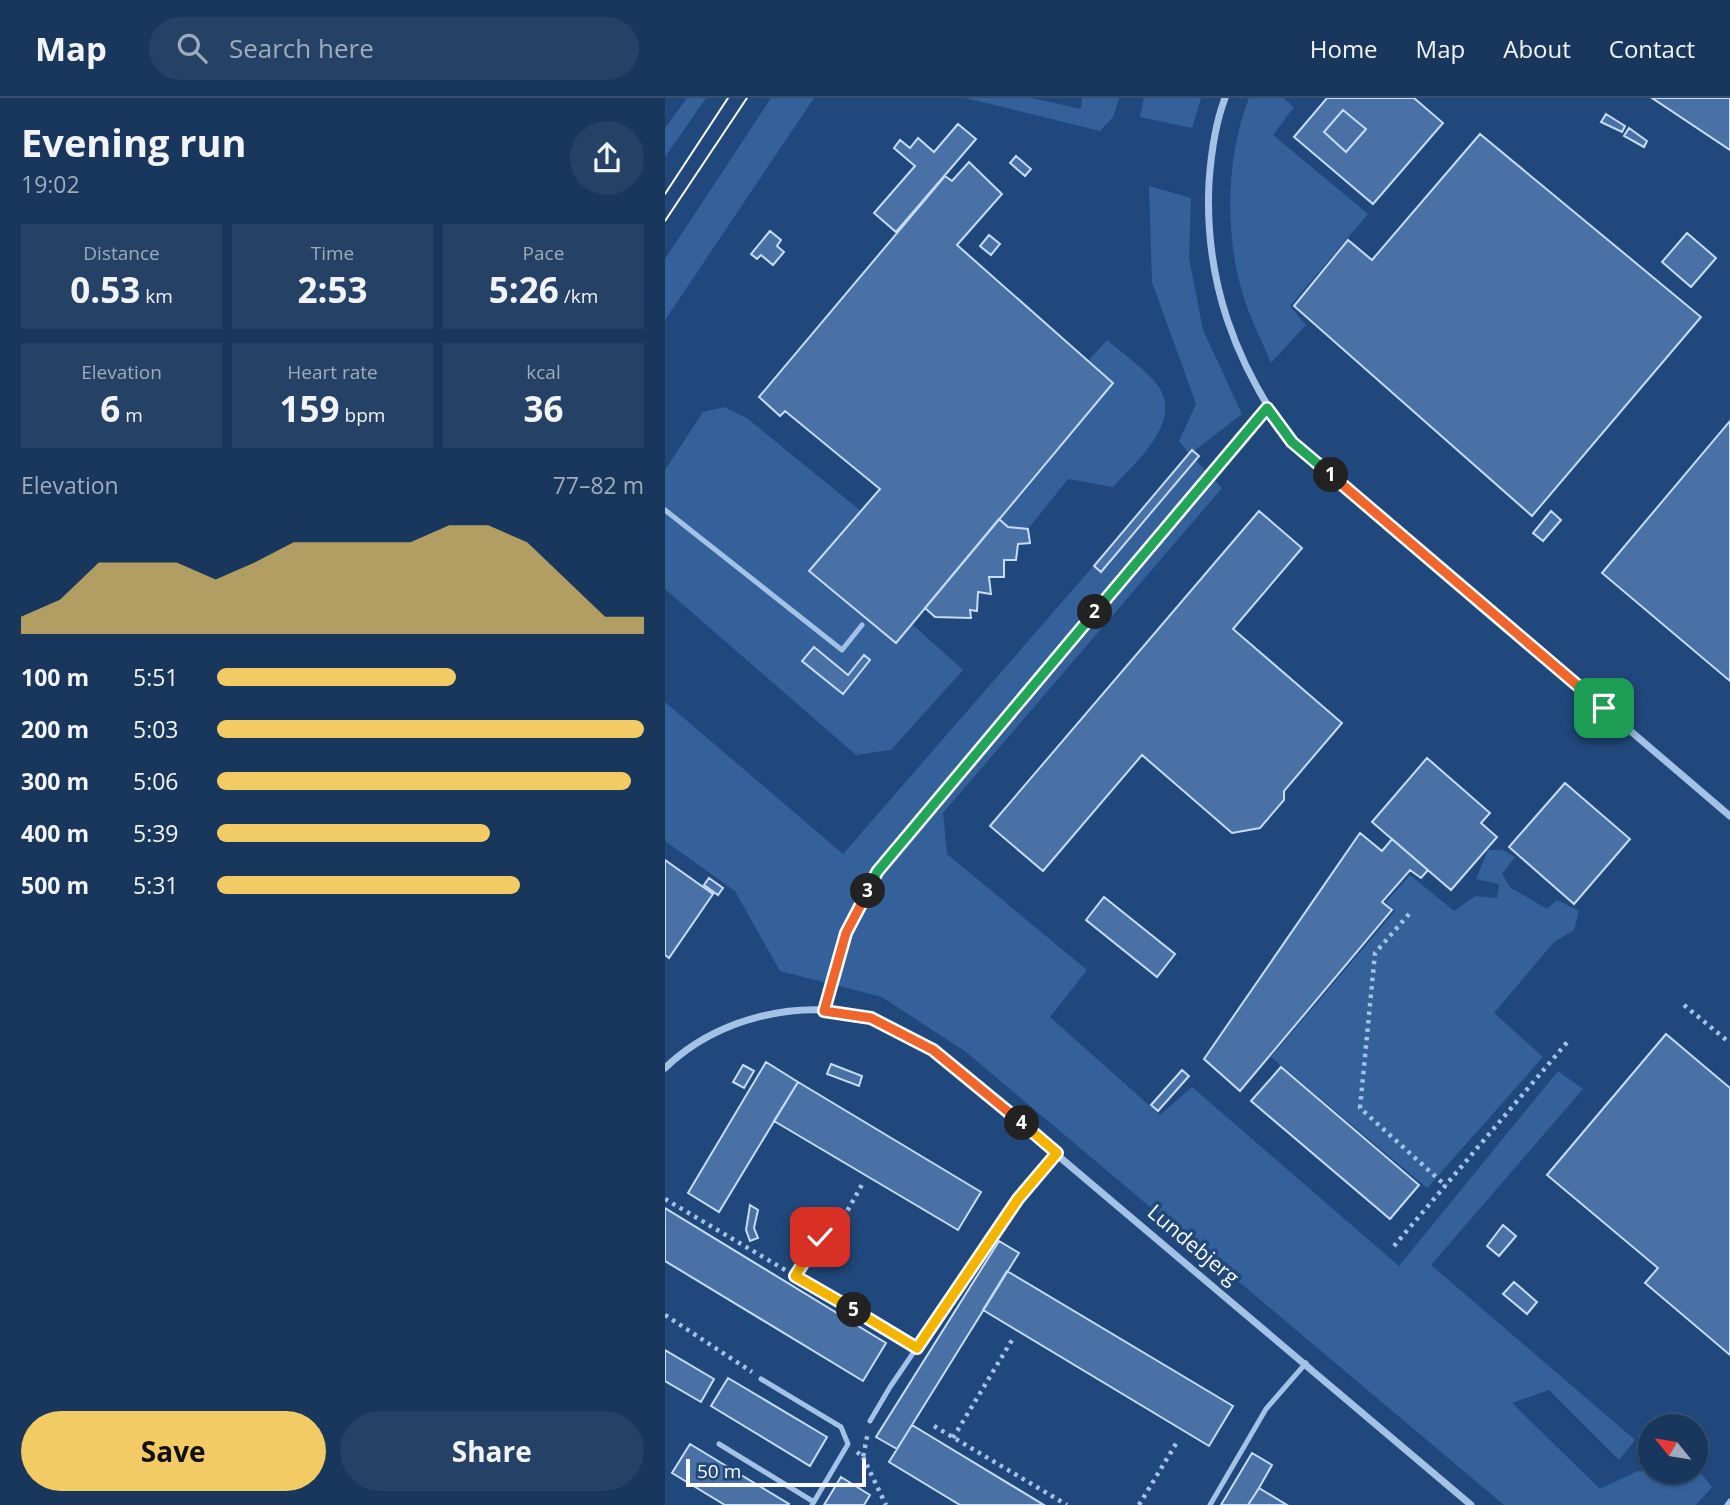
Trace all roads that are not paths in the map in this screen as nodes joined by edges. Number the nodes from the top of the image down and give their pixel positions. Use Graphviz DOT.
graph roads {
  1 [pos="1225,98"];
  2 [pos="665,510"];
  3 [pos="862,625"];
  4 [pos="1730,816"];
  5 [pos="665,1068"];
  6 [pos="1057,1153"];
  7 [pos="1306,1363"];
  8 [pos="761,1379"];
  9 [pos="870,1421"];
  10 [pos="719,1444"];
  11 [pos="813,1503"];
  12 [pos="1210,1505"];
  13 [pos="1471,1505"];
  1 -- 4 [label="street"];
  2 -- 3 [label="lane"];
  5 -- 6 [label="street, Lundebjerg"];
  6 -- 7 [label="street, Lundebjerg"];
  6 -- 9 [label="lane"];
  7 -- 12 [label="lane"];
  7 -- 13 [label="street, Lundebjerg"];
  8 -- 11 [label="lane"];
  10 -- 11 [label="lane"];
}
